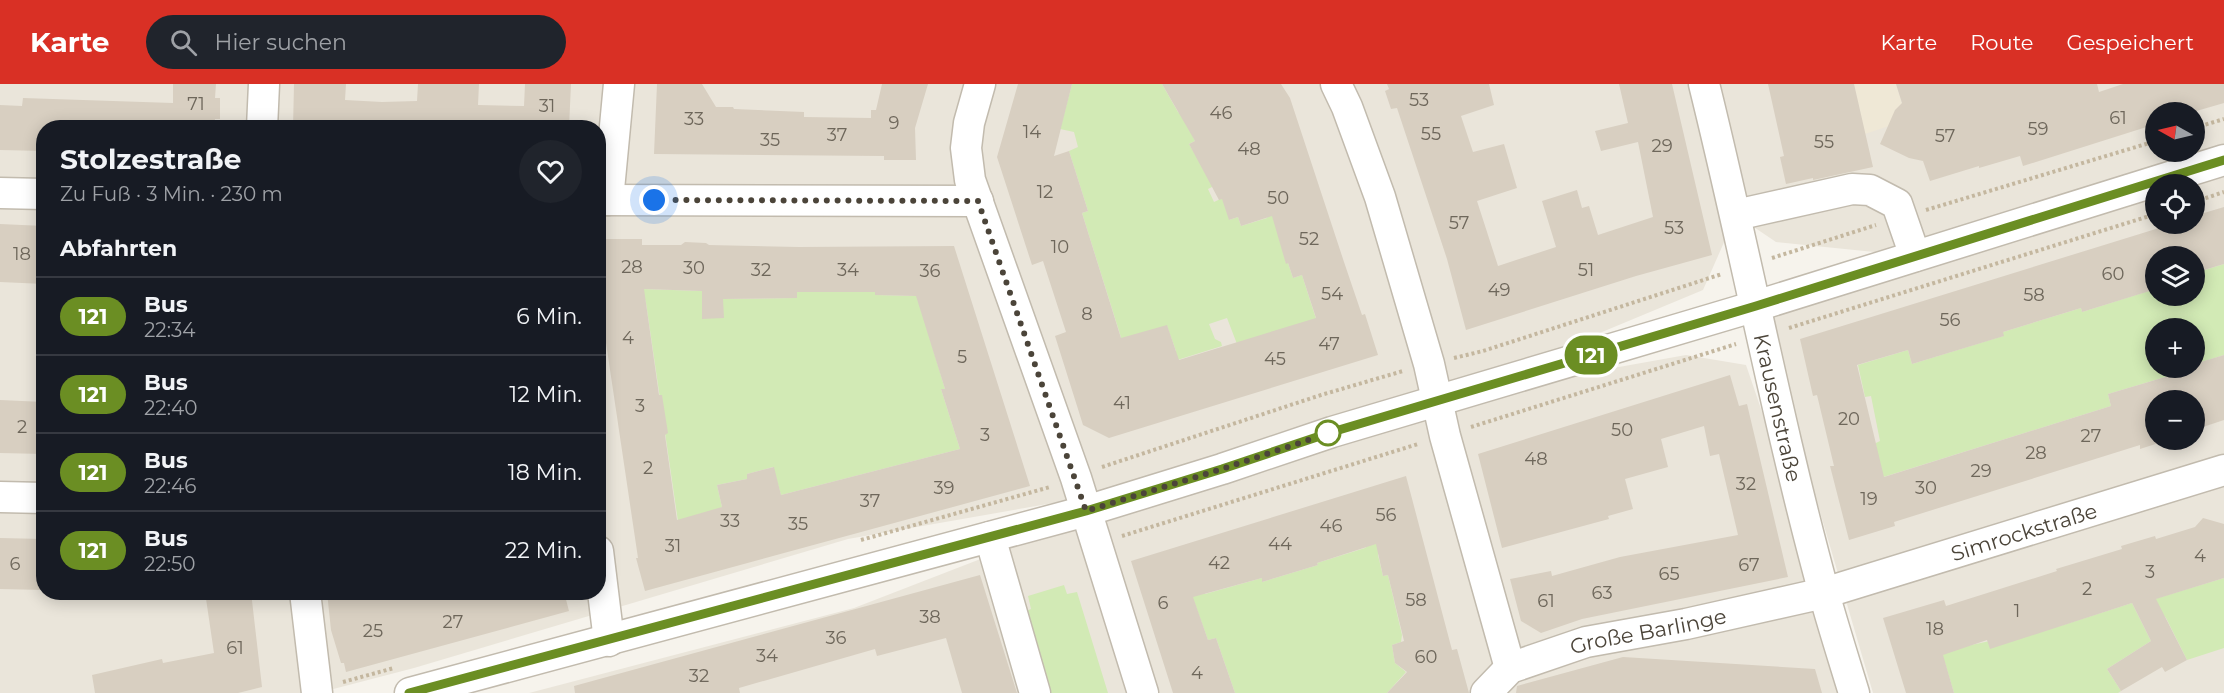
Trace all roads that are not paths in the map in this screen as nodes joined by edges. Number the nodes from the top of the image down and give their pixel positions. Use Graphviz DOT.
graph roads {
  1 [pos="264,84"];
  2 [pos="619,84"];
  3 [pos="980,84"];
  4 [pos="1336,84"];
  5 [pos="1704,84"];
  6 [pos="262,120"];
  7 [pos="2224,160"];
  8 [pos="606,178"];
  9 [pos="0,193"];
  10 [pos="36,194"];
  11 [pos="606,200"];
  12 [pos="978,201"];
  13 [pos="1736,215"];
  14 [pos="1916,256"];
  15 [pos="1756,306"];
  16 [pos="1437,401"];
  17 [pos="2224,470"];
  18 [pos="0,497"];
  19 [pos="36,498"];
  20 [pos="1086,511"];
  21 [pos="990,537"];
  22 [pos="1824,593"];
  23 [pos="305,600"];
  24 [pos="604,600"];
  25 [pos="609,641"];
  26 [pos="1510,668"];
  27 [pos="405,680"];
  28 [pos="316,691"];
  29 [pos="1035,693"];
  30 [pos="1143,693"];
  31 [pos="1486,693"];
  32 [pos="1854,693"];
  1 -- 6 [label="street"];
  2 -- 8 [label="street"];
  3 -- 12 [label="street"];
  4 -- 16 [label="street"];
  5 -- 13 [label="street, Krausenstraße"];
  7 -- 14 [label="street"];
  9 -- 10 [label="street"];
  11 -- 12 [label="street"];
  12 -- 20 [label="street"];
  13 -- 14 [label="street"];
  13 -- 15 [label="street, Krausenstraße"];
  14 -- 15 [label="street"];
  15 -- 16 [label="street"];
  15 -- 22 [label="street, Krausenstraße"];
  16 -- 20 [label="street"];
  16 -- 26 [label="street"];
  17 -- 22 [label="street, Simrockstraße"];
  18 -- 19 [label="street"];
  20 -- 21 [label="street"];
  20 -- 30 [label="street"];
  21 -- 25 [label="street"];
  21 -- 29 [label="street"];
  22 -- 26 [label="street, Große Barlinge"];
  22 -- 32 [label="street, Krausenstraße"];
  23 -- 28 [label="street"];
  24 -- 25 [label="street"];
  25 -- 27 [label="street"];
  26 -- 31 [label="street, Große Barlinge"];
}
